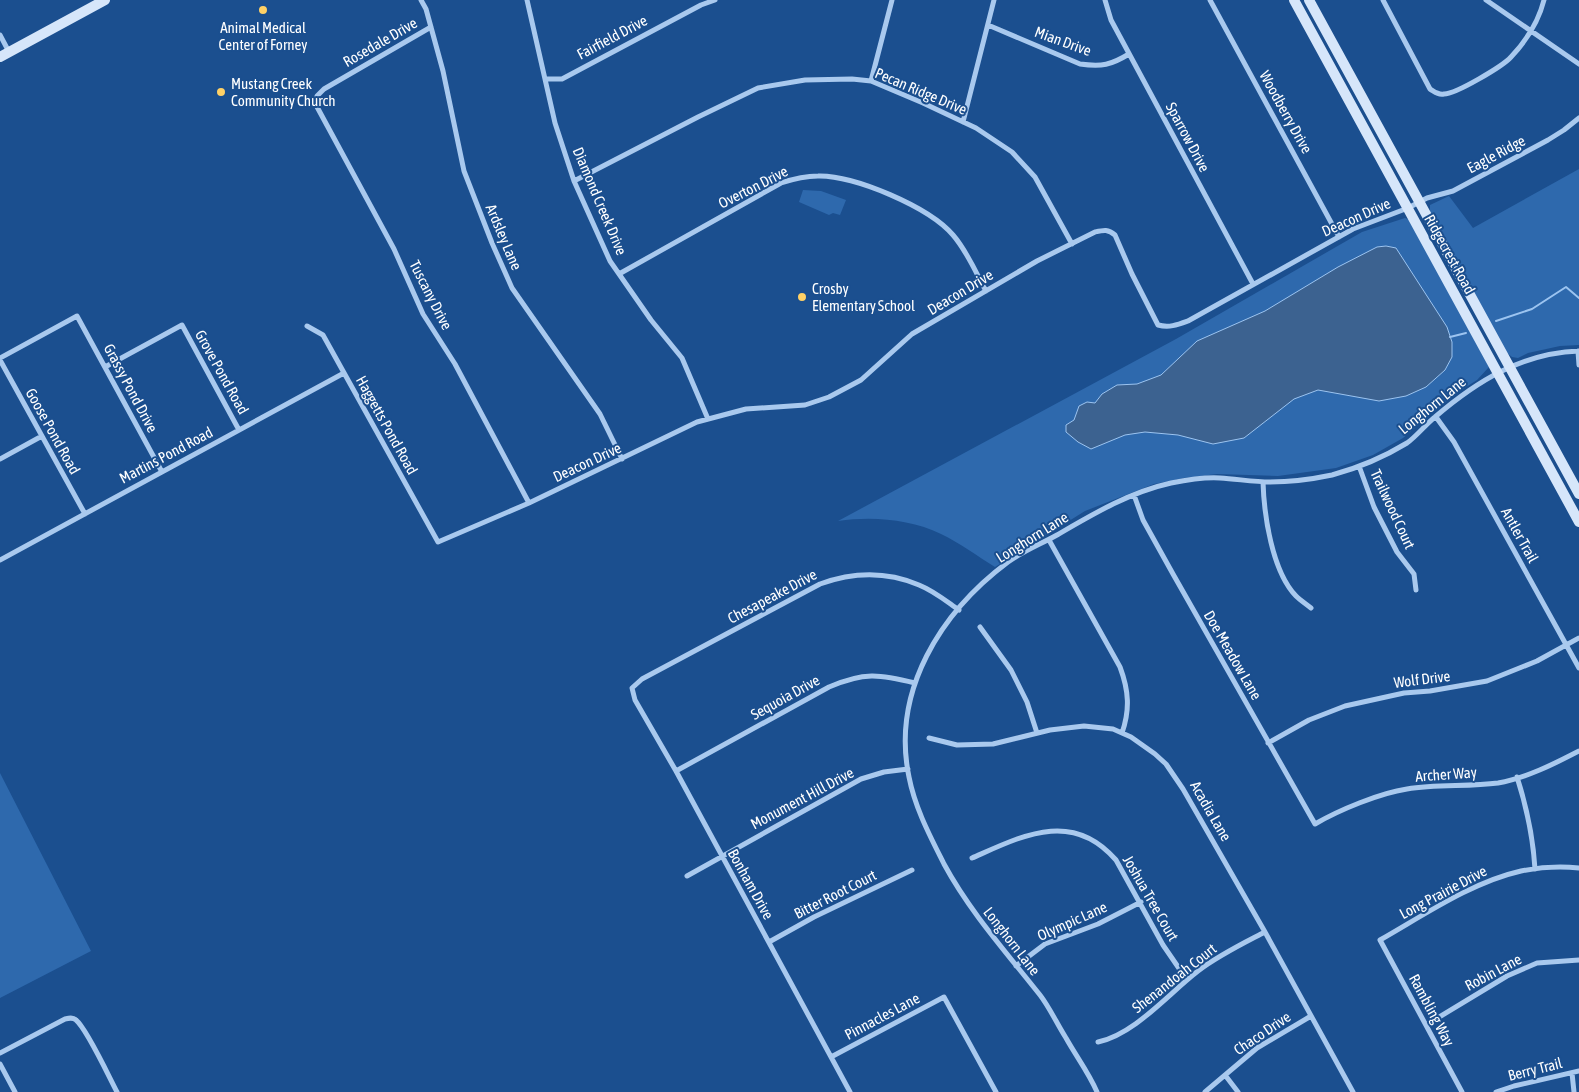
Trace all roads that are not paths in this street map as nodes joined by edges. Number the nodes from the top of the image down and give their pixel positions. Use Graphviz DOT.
graph roads {
  1 [pos="105,0"];
  2 [pos="421,0"];
  3 [pos="526,0"];
  4 [pos="715,0"];
  5 [pos="892,0"];
  6 [pos="994,0"];
  7 [pos="1105,0"];
  8 [pos="1210,0"];
  9 [pos="1294,0"];
  10 [pos="1309,0"];
  11 [pos="1382,0"];
  12 [pos="1486,0"];
  13 [pos="1544,0"];
  14 [pos="988,25"];
  15 [pos="431,27"];
  16 [pos="1530,31"];
  17 [pos="0,35"];
  18 [pos="5,54"];
  19 [pos="1129,54"];
  20 [pos="1579,64"];
  21 [pos="546,79"];
  22 [pos="871,81"];
  23 [pos="317,96"];
  24 [pos="1579,118"];
  25 [pos="963,122"];
  26 [pos="574,181"];
  27 [pos="1419,202"];
  28 [pos="1408,208"];
  29 [pos="1339,237"];
  30 [pos="1072,244"];
  31 [pos="619,274"];
  32 [pos="1253,284"];
  33 [pos="986,291"];
  34 [pos="307,326"];
  35 [pos="1579,351"];
  36 [pos="0,359"];
  37 [pos="1579,365"];
  38 [pos="1510,366"];
  39 [pos="105,367"];
  40 [pos="1498,372"];
  41 [pos="344,373"];
  42 [pos="1436,416"];
  43 [pos="708,419"];
  44 [pos="239,430"];
  45 [pos="42,436"];
  46 [pos="0,459"];
  47 [pos="622,459"];
  48 [pos="1359,466"];
  49 [pos="162,472"];
  50 [pos="1263,482"];
  51 [pos="1579,494"];
  52 [pos="1134,495"];
  53 [pos="529,503"];
  54 [pos="85,514"];
  55 [pos="1579,522"];
  56 [pos="1049,540"];
  57 [pos="438,542"];
  58 [pos="0,560"];
  59 [pos="1416,590"];
  60 [pos="1311,608"];
  61 [pos="959,610"];
  62 [pos="980,627"];
  63 [pos="1579,638"];
  64 [pos="1566,646"];
  65 [pos="1579,668"];
  66 [pos="914,683"];
  67 [pos="632,688"];
  68 [pos="1037,733"];
  69 [pos="1122,733"];
  70 [pos="929,738"];
  71 [pos="1268,743"];
  72 [pos="1579,751"];
  73 [pos="908,769"];
  74 [pos="676,771"];
  75 [pos="1517,777"];
  76 [pos="1315,824"];
  77 [pos="721,856"];
  78 [pos="972,858"];
  79 [pos="1579,868"];
  80 [pos="1535,869"];
  81 [pos="912,870"];
  82 [pos="687,876"];
  83 [pos="1140,902"];
  84 [pos="1265,932"];
  85 [pos="1380,940"];
  86 [pos="770,942"];
  87 [pos="1579,960"];
  88 [pos="1016,966"];
  89 [pos="1187,980"];
  90 [pos="1311,1016"];
  91 [pos="1426,1025"];
  92 [pos="1098,1042"];
  93 [pos="0,1053"];
  94 [pos="831,1057"];
  95 [pos="0,1064"];
  96 [pos="1579,1071"];
  97 [pos="1572,1073"];
  98 [pos="1225,1075"];
  99 [pos="15,1092"];
  100 [pos="117,1092"];
  101 [pos="850,1092"];
  102 [pos="996,1092"];
  103 [pos="1097,1092"];
  104 [pos="1205,1092"];
  105 [pos="1238,1092"];
  106 [pos="1353,1092"];
  107 [pos="1462,1092"];
  108 [pos="1496,1092"];
  109 [pos="1574,1092"];
  1 -- 18 [label="main road"];
  2 -- 15 [label="street, Ardsley Lane"];
  3 -- 21 [label="street, Diamond Creek Drive"];
  4 -- 21 [label="street, Fairfield Drive"];
  5 -- 22 [label="street"];
  6 -- 14 [label="street"];
  7 -- 19 [label="street, Sparrow Drive"];
  8 -- 29 [label="street, Woodberry Drive"];
  9 -- 28 [label="main road, Ridgecrest Road"];
  10 -- 27 [label="main road, Ridgecrest Road"];
  11 -- 16 [label="street"];
  12 -- 16 [label="street"];
  13 -- 16 [label="street"];
  14 -- 19 [label="street, Mian Drive"];
  14 -- 25 [label="street"];
  15 -- 23 [label="street, Rosedale Drive"];
  15 -- 47 [label="street, Ardsley Lane"];
  16 -- 20 [label="street"];
  17 -- 18 [label="street"];
  19 -- 32 [label="street, Sparrow Drive"];
  21 -- 26 [label="street, Diamond Creek Drive"];
  22 -- 25 [label="street, Pecan Ridge Drive"];
  22 -- 26 [label="street, Pecan Ridge Drive"];
  23 -- 53 [label="street, Tuscany Drive"];
  24 -- 27 [label="street, Eagle Ridge"];
  25 -- 30 [label="street, Pecan Ridge Drive"];
  26 -- 31 [label="street, Diamond Creek Drive"];
  27 -- 28 [label="street, Deacon Drive"];
  27 -- 38 [label="main road, Ridgecrest Road"];
  28 -- 29 [label="street, Deacon Drive"];
  28 -- 40 [label="main road, Ridgecrest Road"];
  29 -- 32 [label="street, Deacon Drive"];
  30 -- 32 [label="street, Deacon Drive"];
  30 -- 33 [label="street, Deacon Drive"];
  31 -- 33 [label="street, Overton Drive"];
  31 -- 43 [label="street, Diamond Creek Drive"];
  33 -- 43 [label="street, Deacon Drive"];
  34 -- 41 [label="street, Haggetts Pond Road"];
  35 -- 37 [label="street"];
  35 -- 38 [label="street, Longhorn Lane"];
  36 -- 39 [label="street, Grassy Pond Drive"];
  36 -- 45 [label="street, Goose Pond Road"];
  38 -- 40 [label="street, Longhorn Lane"];
  38 -- 51 [label="main road, Ridgecrest Road"];
  39 -- 44 [label="street, Grove Pond Road"];
  39 -- 49 [label="street, Grassy Pond Drive"];
  40 -- 42 [label="street, Longhorn Lane"];
  40 -- 55 [label="main road, Ridgecrest Road"];
  41 -- 44 [label="street, Martins Pond Road"];
  41 -- 57 [label="street, Haggetts Pond Road"];
  42 -- 48 [label="street, Longhorn Lane"];
  42 -- 64 [label="street, Antler Trail"];
  43 -- 47 [label="street, Deacon Drive"];
  44 -- 49 [label="street, Martins Pond Road"];
  45 -- 46 [label="street"];
  45 -- 54 [label="street, Goose Pond Road"];
  47 -- 53 [label="street, Deacon Drive"];
  48 -- 50 [label="street, Longhorn Lane"];
  48 -- 59 [label="street, Trailwood Court"];
  49 -- 54 [label="street, Martins Pond Road"];
  50 -- 52 [label="street, Longhorn Lane"];
  50 -- 60 [label="street"];
  52 -- 56 [label="street, Longhorn Lane"];
  52 -- 71 [label="street, Doe Meadow Lane"];
  53 -- 57 [label="street, Deacon Drive"];
  54 -- 58 [label="street, Martins Pond Road"];
  56 -- 61 [label="street, Longhorn Lane"];
  56 -- 69 [label="street"];
  61 -- 66 [label="street, Longhorn Lane"];
  61 -- 67 [label="street, Chesapeake Drive"];
  62 -- 68 [label="street"];
  63 -- 64 [label="street, Wolf Drive"];
  64 -- 65 [label="street, Antler Trail"];
  64 -- 71 [label="street, Wolf Drive"];
  66 -- 73 [label="street, Longhorn Lane"];
  66 -- 74 [label="street, Sequoia Drive"];
  67 -- 74 [label="street, Bonham Drive"];
  68 -- 69 [label="street, Acadia Lane"];
  68 -- 70 [label="street, Acadia Lane"];
  69 -- 84 [label="street, Acadia Lane"];
  71 -- 76 [label="street, Doe Meadow Lane"];
  72 -- 75 [label="street, Archer Way"];
  73 -- 77 [label="street, Monument Hill Drive"];
  73 -- 88 [label="street, Longhorn Lane"];
  74 -- 77 [label="street, Bonham Drive"];
  75 -- 76 [label="street, Archer Way"];
  75 -- 80 [label="street"];
  77 -- 82 [label="street, Monument Hill Drive"];
  77 -- 86 [label="street, Bonham Drive"];
  78 -- 83 [label="street, Joshua Tree Court"];
  79 -- 80 [label="street, Long Prairie Drive"];
  80 -- 85 [label="street, Long Prairie Drive"];
  81 -- 86 [label="street, Bitter Root Court"];
  83 -- 88 [label="street, Olympic Lane"];
  83 -- 89 [label="street, Joshua Tree Court"];
  84 -- 89 [label="street, Shenandoah Court"];
  84 -- 90 [label="street, Acadia Lane"];
  85 -- 91 [label="street, Rambling Way"];
  86 -- 94 [label="street, Bonham Drive"];
  87 -- 91 [label="street, Robin Lane"];
  88 -- 103 [label="street, Longhorn Lane"];
  89 -- 92 [label="street, Shenandoah Court"];
  90 -- 98 [label="street, Chaco Drive"];
  90 -- 106 [label="street, Acadia Lane"];
  91 -- 107 [label="street, Rambling Way"];
  93 -- 100 [label="street"];
  94 -- 101 [label="street, Bonham Drive"];
  94 -- 102 [label="street, Pinnacles Lane"];
  95 -- 99 [label="street"];
  96 -- 97 [label="street, Berry Trail"];
  97 -- 108 [label="street, Berry Trail"];
  97 -- 109 [label="street"];
  98 -- 104 [label="street, Chaco Drive"];
  98 -- 105 [label="street"];
}
